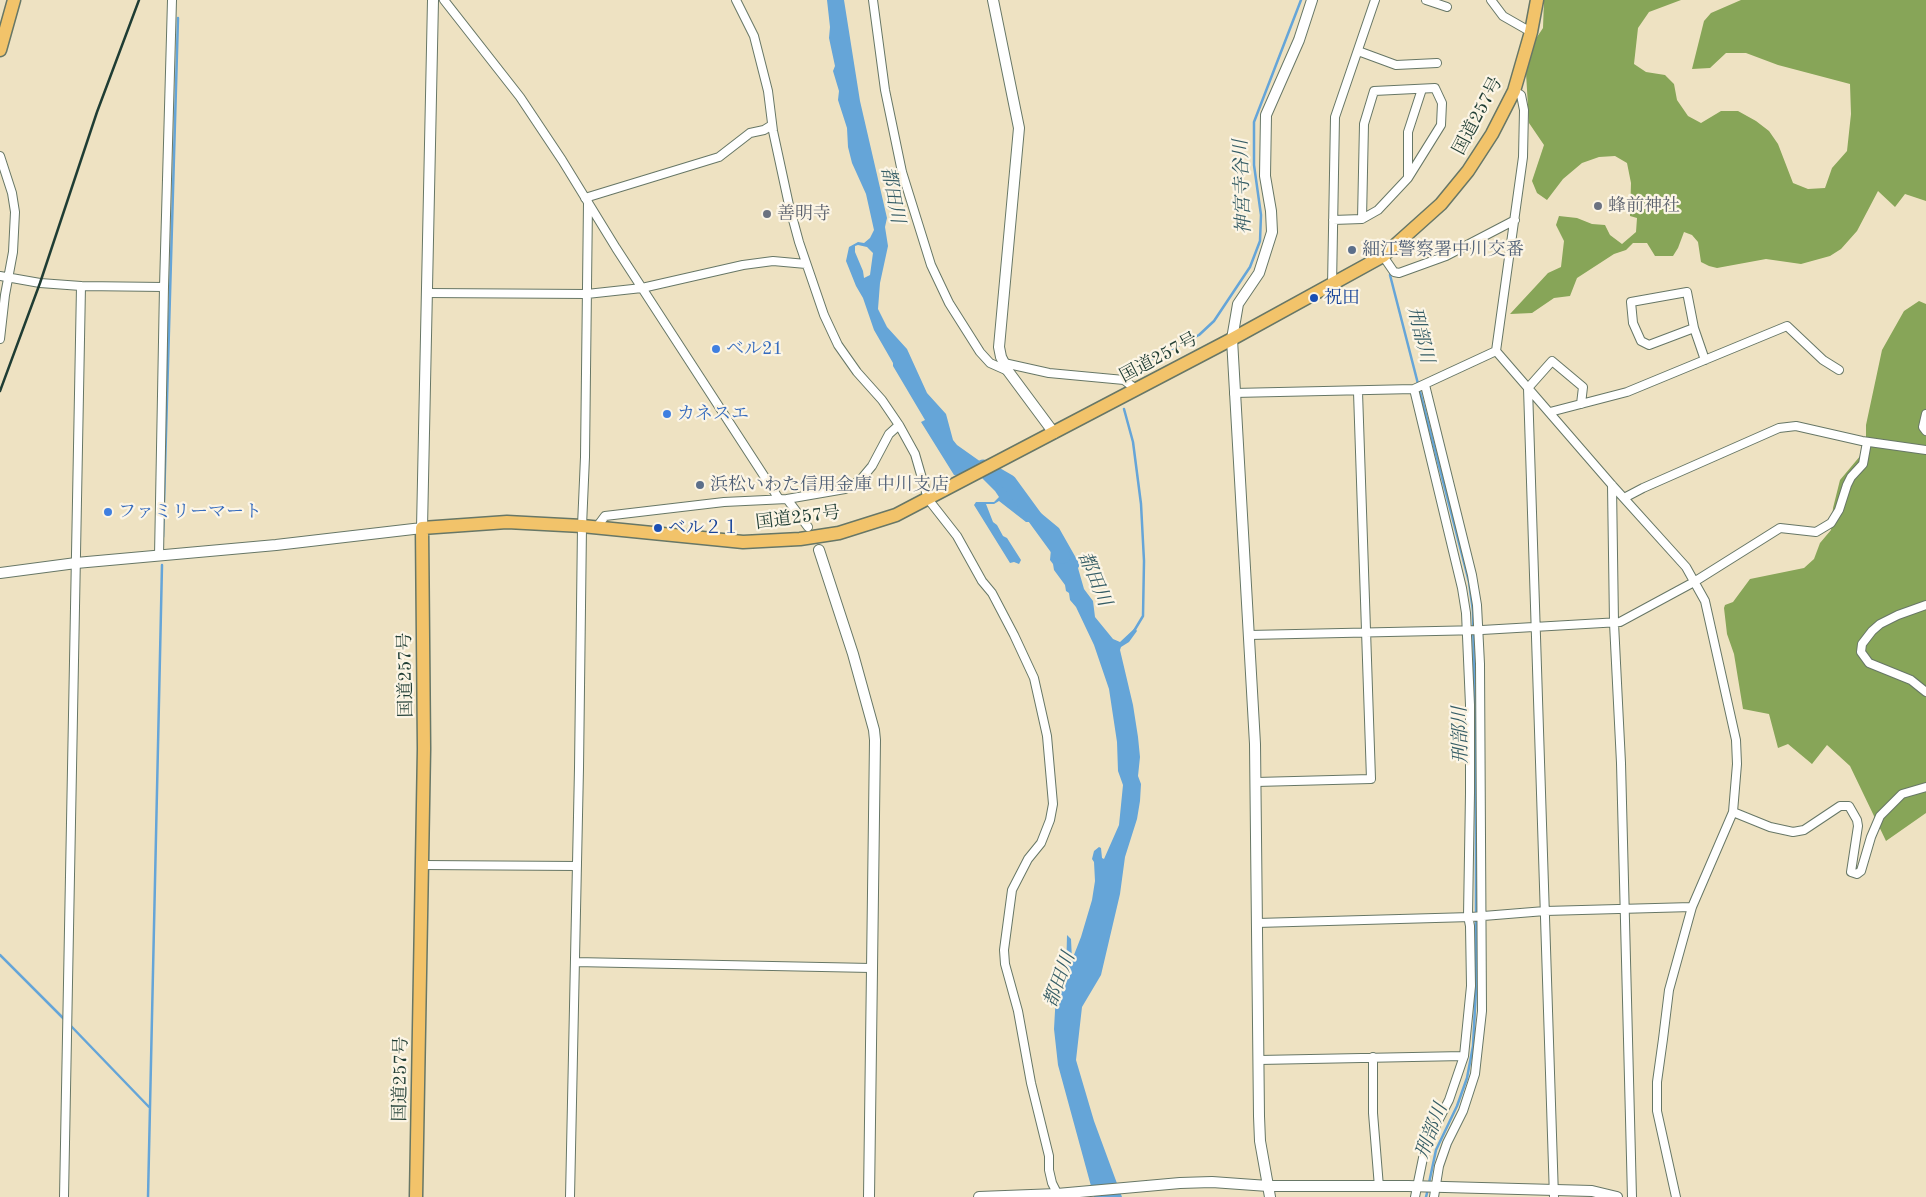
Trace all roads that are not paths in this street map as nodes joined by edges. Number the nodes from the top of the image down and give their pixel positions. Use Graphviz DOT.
graph roads {
  1 [pos="14,0"];
  2 [pos="172,0"];
  3 [pos="433,0"];
  4 [pos="444,0"];
  5 [pos="736,0"];
  6 [pos="873,0"];
  7 [pos="993,0"];
  8 [pos="1312,0"];
  9 [pos="1374,0"];
  10 [pos="1426,0"];
  11 [pos="1491,0"];
  12 [pos="1537,0"];
  13 [pos="1447,7"];
  14 [pos="1531,32"];
  15 [pos="0,50"];
  16 [pos="1358,51"];
  17 [pos="1437,63"];
  18 [pos="1422,89"];
  19 [pos="1514,91"];
  20 [pos="772,125"];
  21 [pos="0,156"];
  22 [pos="1408,178"];
  23 [pos="587,200"];
  24 [pos="1362,219"];
  25 [pos="1333,220"];
  26 [pos="1515,220"];
  27 [pos="1384,256"];
  28 [pos="806,264"];
  29 [pos="4,276"];
  30 [pos="81,286"];
  31 [pos="1332,286"];
  32 [pos="164,287"];
  33 [pos="642,288"];
  34 [pos="427,293"];
  35 [pos="587,294"];
  36 [pos="1694,328"];
  37 [pos="0,339"];
  38 [pos="1232,339"];
  39 [pos="1496,351"];
  40 [pos="1705,360"];
  41 [pos="1006,367"];
  42 [pos="1838,370"];
  43 [pos="1419,388"];
  44 [pos="1528,388"];
  45 [pos="1137,390"];
  46 [pos="1358,392"];
  47 [pos="1234,393"];
  48 [pos="1581,404"];
  49 [pos="1550,412"];
  50 [pos="1926,414"];
  51 [pos="900,425"];
  52 [pos="1926,431"];
  53 [pos="1054,433"];
  54 [pos="1867,442"];
  55 [pos="1926,450"];
  56 [pos="1612,485"];
  57 [pos="930,498"];
  58 [pos="1624,498"];
  59 [pos="783,499"];
  60 [pos="582,526"];
  61 [pos="808,527"];
  62 [pos="422,528"];
  63 [pos="596,528"];
  64 [pos="819,550"];
  65 [pos="159,556"];
  66 [pos="76,563"];
  67 [pos="0,573"];
  68 [pos="1694,582"];
  69 [pos="1926,605"];
  70 [pos="1614,623"];
  71 [pos="1535,626"];
  72 [pos="1472,630"];
  73 [pos="1365,632"];
  74 [pos="1249,635"];
  75 [pos="1926,692"];
  76 [pos="1256,782"];
  77 [pos="1926,787"];
  78 [pos="1734,812"];
  79 [pos="423,865"];
  80 [pos="577,866"];
  81 [pos="1692,907"];
  82 [pos="1624,910"];
  83 [pos="1545,911"];
  84 [pos="1474,916"];
  85 [pos="1257,923"];
  86 [pos="575,962"];
  87 [pos="871,968"];
  88 [pos="1464,1056"];
  89 [pos="1373,1057"];
  90 [pos="1259,1060"];
  91 [pos="1268,1186"];
  92 [pos="1379,1187"];
  93 [pos="1416,1190"];
  94 [pos="1434,1191"];
  95 [pos="1061,1194"];
  96 [pos="1554,1194"];
  97 [pos="64,1197"];
  98 [pos="416,1197"];
  99 [pos="570,1197"];
  100 [pos="869,1197"];
  101 [pos="979,1197"];
  102 [pos="1270,1197"];
  103 [pos="1617,1197"];
  104 [pos="1632,1197"];
  105 [pos="1676,1197"];
  1 -- 15 [label="highway"];
  2 -- 32 [label="street"];
  3 -- 34 [label="street"];
  4 -- 23 [label="street"];
  5 -- 20 [label="street"];
  6 -- 41 [label="street"];
  7 -- 41 [label="street"];
  8 -- 38 [label="street"];
  9 -- 16 [label="street"];
  10 -- 13 [label="street"];
  11 -- 14 [label="street"];
  12 -- 14 [label="highway, 国道257号"];
  14 -- 19 [label="highway, 国道257号"];
  16 -- 17 [label="street"];
  16 -- 25 [label="street"];
  18 -- 22 [label="street"];
  18 -- 22 [label="street"];
  18 -- 24 [label="street"];
  19 -- 26 [label="street"];
  19 -- 27 [label="highway, 国道257号"];
  20 -- 23 [label="street"];
  20 -- 28 [label="street"];
  21 -- 29 [label="street"];
  22 -- 24 [label="street"];
  23 -- 33 [label="street"];
  23 -- 35 [label="street"];
  24 -- 25 [label="street"];
  25 -- 31 [label="street"];
  26 -- 27 [label="street"];
  26 -- 39 [label="street"];
  27 -- 31 [label="highway, 国道257号"];
  28 -- 33 [label="street"];
  28 -- 51 [label="street"];
  29 -- 30 [label="street"];
  29 -- 37 [label="street"];
  30 -- 32 [label="street"];
  30 -- 66 [label="street"];
  31 -- 38 [label="highway, 国道257号"];
  32 -- 65 [label="street"];
  33 -- 35 [label="street"];
  33 -- 59 [label="street"];
  34 -- 35 [label="street"];
  34 -- 62 [label="street"];
  35 -- 60 [label="street"];
  36 -- 36 [label="street"];
  36 -- 40 [label="street"];
  38 -- 45 [label="highway, 国道257号"];
  38 -- 47 [label="street"];
  39 -- 43 [label="street"];
  39 -- 44 [label="street"];
  40 -- 42 [label="street"];
  40 -- 48 [label="street"];
  41 -- 45 [label="street"];
  41 -- 53 [label="street"];
  43 -- 46 [label="street"];
  43 -- 72 [label="street"];
  43 -- 72 [label="street"];
  44 -- 48 [label="street"];
  44 -- 49 [label="street"];
  44 -- 71 [label="street"];
  45 -- 53 [label="highway, 国道257号"];
  46 -- 47 [label="street"];
  46 -- 73 [label="street"];
  47 -- 74 [label="street"];
  48 -- 49 [label="street"];
  49 -- 56 [label="street"];
  50 -- 52 [label="street"];
  51 -- 57 [label="street"];
  51 -- 59 [label="street"];
  53 -- 57 [label="highway, 国道257号"];
  54 -- 55 [label="street"];
  54 -- 58 [label="street"];
  54 -- 68 [label="street"];
  56 -- 58 [label="street"];
  56 -- 70 [label="street"];
  57 -- 63 [label="highway, 国道257号"];
  57 -- 95 [label="street"];
  58 -- 68 [label="street"];
  59 -- 61 [label="street"];
  59 -- 63 [label="street"];
  60 -- 62 [label="highway, 国道257号"];
  60 -- 63 [label="highway, 国道257号"];
  60 -- 80 [label="street"];
  62 -- 65 [label="street"];
  62 -- 79 [label="highway, 国道257号"];
  64 -- 87 [label="street"];
  65 -- 66 [label="street"];
  66 -- 67 [label="street"];
  66 -- 97 [label="street"];
  68 -- 70 [label="street"];
  68 -- 78 [label="street"];
  69 -- 75 [label="street"];
  70 -- 71 [label="street"];
  70 -- 82 [label="street"];
  71 -- 72 [label="street"];
  71 -- 83 [label="street"];
  72 -- 73 [label="street"];
  72 -- 84 [label="street"];
  72 -- 84 [label="street"];
  73 -- 74 [label="street"];
  73 -- 76 [label="street"];
  74 -- 76 [label="street"];
  76 -- 85 [label="street"];
  77 -- 78 [label="street"];
  78 -- 81 [label="street"];
  79 -- 80 [label="street"];
  79 -- 98 [label="highway, 国道257号"];
  80 -- 86 [label="street"];
  81 -- 82 [label="street"];
  81 -- 105 [label="street"];
  82 -- 83 [label="street"];
  82 -- 104 [label="street"];
  83 -- 84 [label="street"];
  83 -- 96 [label="street"];
  84 -- 85 [label="street"];
  84 -- 88 [label="street"];
  84 -- 94 [label="street"];
  85 -- 90 [label="street"];
  86 -- 87 [label="street"];
  86 -- 99 [label="street"];
  87 -- 100 [label="street"];
  88 -- 89 [label="street"];
  88 -- 93 [label="street"];
  89 -- 90 [label="street"];
  89 -- 92 [label="street"];
  90 -- 91 [label="street"];
  91 -- 92 [label="street"];
  91 -- 95 [label="street"];
  91 -- 102 [label="street"];
  92 -- 93 [label="street"];
  93 -- 94 [label="street"];
  94 -- 96 [label="street"];
  95 -- 101 [label="street"];
  96 -- 103 [label="street"];
}
